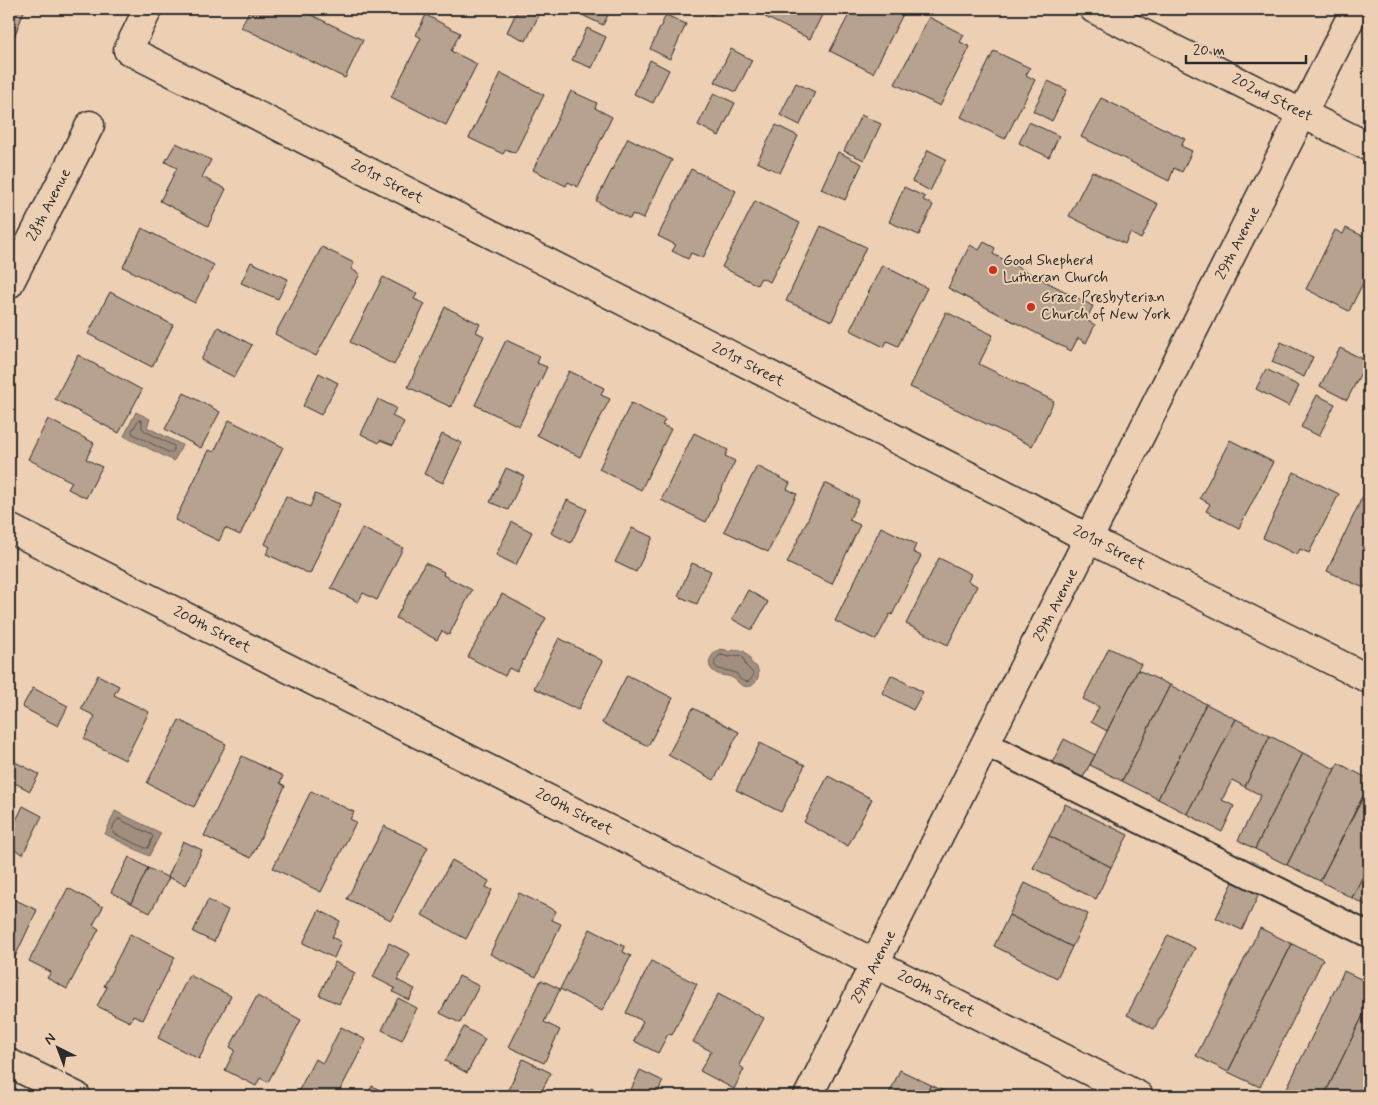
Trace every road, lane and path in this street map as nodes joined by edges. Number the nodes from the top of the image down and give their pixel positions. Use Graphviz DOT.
graph roads {
  1 [pos="148,9"];
  2 [pos="1094,9"];
  3 [pos="1355,9"];
  4 [pos="1303,113"];
  5 [pos="90,126"];
  6 [pos="1369,147"];
  7 [pos="9,284"];
  8 [pos="9,528"];
  9 [pos="1089,539"];
  10 [pos="1369,679"];
  11 [pos="986,744"];
  12 [pos="1369,935"];
  13 [pos="876,964"];
  14 [pos="9,1063"];
  15 [pos="76,1096"];
  16 [pos="808,1096"];
  17 [pos="1139,1096"];
  1 -- 9 [label="street, 201st Street"];
  2 -- 4 [label="street, 202nd Street"];
  3 -- 4 [label="street, 29th Avenue"];
  4 -- 6 [label="street, 202nd Street"];
  4 -- 9 [label="street, 29th Avenue"];
  5 -- 7 [label="street, 28th Avenue"];
  8 -- 13 [label="street, 200th Street"];
  9 -- 10 [label="street, 201st Street"];
  9 -- 11 [label="street, 29th Avenue"];
  11 -- 12 [label="lane"];
  11 -- 13 [label="street, 29th Avenue"];
  13 -- 16 [label="street, 29th Avenue"];
  13 -- 17 [label="street, 200th Street"];
  14 -- 15 [label="street"];
}
